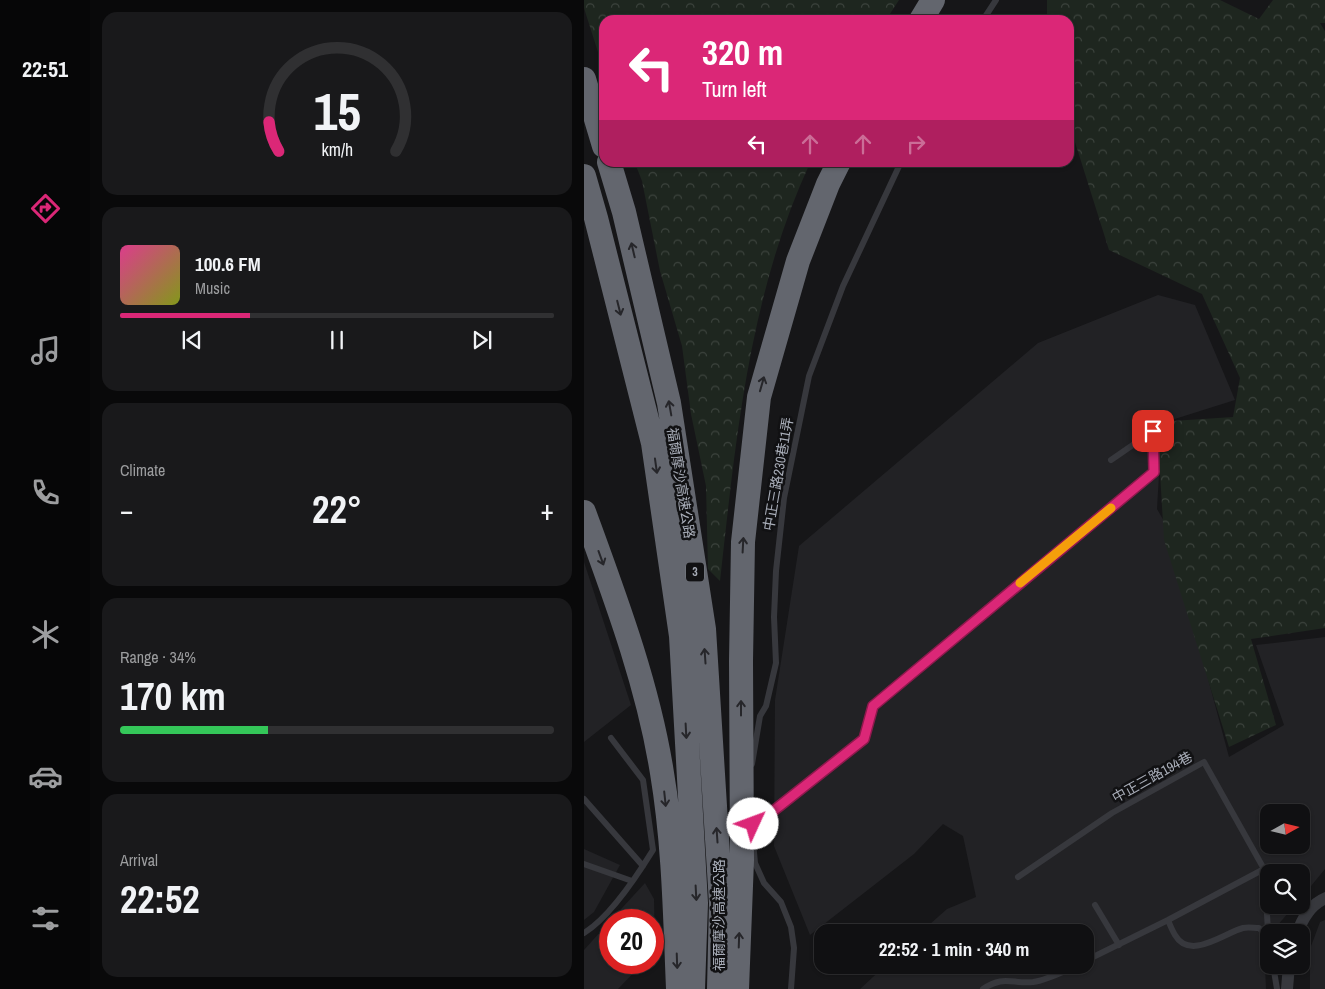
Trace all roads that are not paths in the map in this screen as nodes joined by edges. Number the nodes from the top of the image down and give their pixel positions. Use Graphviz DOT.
graph roads {
  1 [pos="934,0"];
  2 [pos="996,0"];
  3 [pos="924,15"];
  4 [pos="986,15"];
  5 [pos="584,79"];
  6 [pos="599,129"];
  7 [pos="610,167"];
  8 [pos="836,167"];
  9 [pos="899,167"];
  10 [pos="584,176"];
  11 [pos="1111,460"];
  12 [pos="584,512"];
  13 [pos="611,738"];
  14 [pos="752,774"];
  15 [pos="584,799"];
  16 [pos="752,803"];
  17 [pos="752,813"];
  18 [pos="753,820"];
  19 [pos="753,836"];
  20 [pos="584,864"];
  21 [pos="1262,864"];
  22 [pos="643,866"];
  23 [pos="1260,870"];
  24 [pos="1018,877"];
  25 [pos="632,881"];
  26 [pos="1325,898"];
  27 [pos="1095,905"];
  28 [pos="1168,920"];
  29 [pos="1301,924"];
  30 [pos="1260,929"];
  31 [pos="584,933"];
  32 [pos="1119,944"];
  33 [pos="1094,957"];
  34 [pos="1058,974"];
  35 [pos="1274,974"];
  36 [pos="1288,974"];
  37 [pos="678,989"];
  38 [pos="693,989"];
  39 [pos="719,989"];
  40 [pos="737,989"];
  41 [pos="791,989"];
  42 [pos="983,989"];
  43 [pos="1277,989"];
  44 [pos="1287,989"];
  1 -- 3 [label="highway"];
  2 -- 4 [label="lane"];
  5 -- 6 [label="highway"];
  39 -- 7 [label="highway, 福爾摩沙高速公路 / 3, one-way"];
  40 -- 8 [label="highway, one-way"];
  9 -- 14 [label="lane, 中正三路230巷11弄"];
  10 -- 38 [label="highway, 福爾摩沙高速公路 / 3, one-way"];
  11 -- 17 [label="lane"];
  12 -- 37 [label="highway, one-way"];
  13 -- 22 [label="lane"];
  15 -- 22 [label="lane"];
  16 -- 17 [label="lane"];
  17 -- 18 [label="lane"];
  19 -- 41 [label="lane"];
  20 -- 25 [label="lane"];
  21 -- 24 [label="lane, 中正三路194巷"];
  22 -- 25 [label="lane"];
  23 -- 28 [label="lane"];
  25 -- 31 [label="lane"];
  26 -- 29 [label="street"];
  27 -- 32 [label="lane"];
  28 -- 30 [label="lane"];
  28 -- 32 [label="lane"];
  32 -- 33 [label="lane"];
  34 -- 42 [label="lane"];
  35 -- 43 [label="lane"];
  36 -- 44 [label="street"];
}
